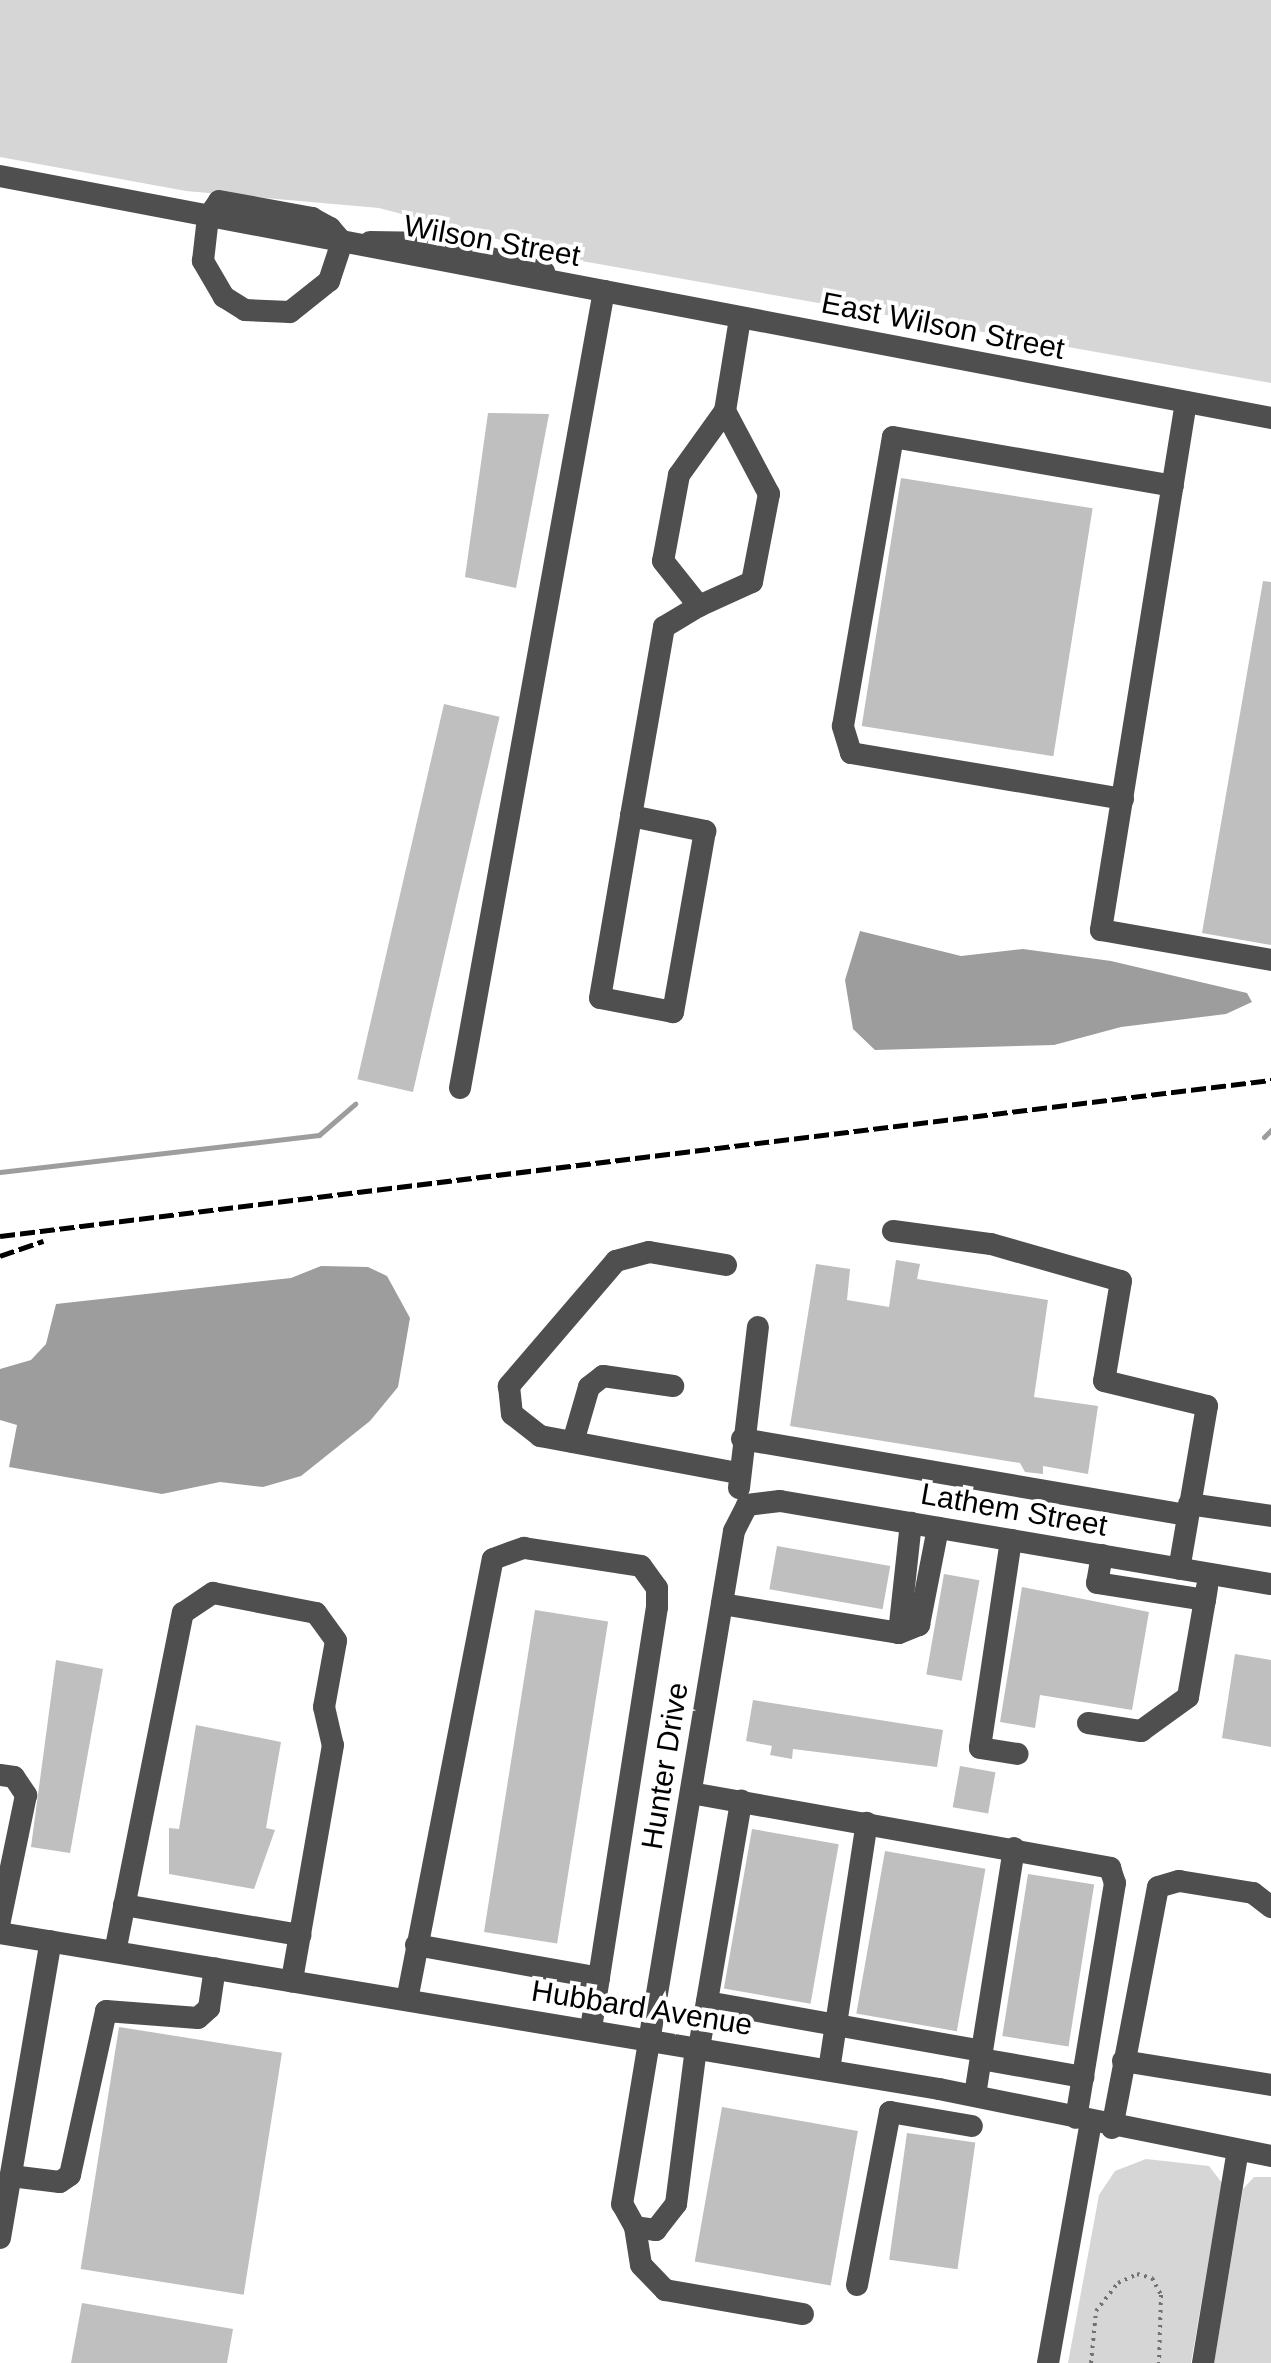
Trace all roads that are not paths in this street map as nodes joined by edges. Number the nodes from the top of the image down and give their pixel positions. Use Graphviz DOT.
graph roads {
  1 [pos="0,176"];
  2 [pos="208,217"];
  3 [pos="342,242"];
  4 [pos="604,290"];
  5 [pos="740,318"];
  6 [pos="1186,402"];
  7 [pos="725,411"];
  8 [pos="1271,418"];
  9 [pos="1173,486"];
  10 [pos="698,606"];
  11 [pos="1122,798"];
  12 [pos="631,816"];
  13 [pos="1271,960"];
  14 [pos="460,1088"];
  15 [pos="893,1230"];
  16 [pos="726,1265"];
  17 [pos="758,1327"];
  18 [pos="673,1386"];
  19 [pos="742,1439"];
  20 [pos="573,1442"];
  21 [pos="738,1474"];
  22 [pos="747,1505"];
  23 [pos="1188,1510"];
  24 [pos="1271,1516"];
  25 [pos="911,1523"];
  26 [pos="938,1528"];
  27 [pos="1011,1540"];
  28 [pos="1102,1556"];
  29 [pos="1178,1569"];
  30 [pos="1209,1574"];
  31 [pos="1271,1584"];
  32 [pos="1204,1600"];
  33 [pos="722,1604"];
  34 [pos="900,1634"];
  35 [pos="1088,1723"];
  36 [pos="1018,1754"];
  37 [pos="0,1775"];
  38 [pos="690,1793"];
  39 [pos="740,1801"];
  40 [pos="867,1822"];
  41 [pos="1014,1848"];
  42 [pos="5,1881"];
  43 [pos="124,1904"];
  44 [pos="1271,1908"];
  45 [pos="0,1921"];
  46 [pos="0,1933"];
  47 [pos="300,1935"];
  48 [pos="52,1941"];
  49 [pos="416,1945"];
  50 [pos="115,1952"];
  51 [pos="216,1968"];
  52 [pos="599,1978"];
  53 [pos="292,1981"];
  54 [pos="406,2000"];
  55 [pos="707,2002"];
  56 [pos="836,2024"];
  57 [pos="590,2030"];
  58 [pos="652,2040"];
  59 [pos="698,2048"];
  60 [pos="981,2055"];
  61 [pos="1123,2061"];
  62 [pos="829,2070"];
  63 [pos="1083,2077"];
  64 [pos="1271,2085"];
  65 [pos="939,2089"];
  66 [pos="975,2095"];
  67 [pos="934,2119"];
  68 [pos="1093,2123"];
  69 [pos="972,2126"];
  70 [pos="8,2142"];
  71 [pos="1238,2150"];
  72 [pos="1271,2156"];
  73 [pos="11,2176"];
  74 [pos="634,2226"];
  75 [pos="0,2238"];
  76 [pos="857,2285"];
  77 [pos="803,2314"];
  78 [pos="1048,2363"];
  79 [pos="1203,2363"];
  1 -- 2 [label="street, Wilson Street"];
  2 -- 3 [label="street, Wilson Street"];
  2 -- 3 [label="street"];
  3 -- 4 [label="street, Wilson Street"];
  4 -- 5 [label="street, East Wilson Street"];
  4 -- 14 [label="street"];
  5 -- 6 [label="street, East Wilson Street"];
  5 -- 7 [label="street"];
  6 -- 8 [label="street, East Wilson Street"];
  6 -- 9 [label="street"];
  7 -- 10 [label="street"];
  7 -- 10 [label="street"];
  9 -- 11 [label="street"];
  9 -- 11 [label="street"];
  10 -- 12 [label="street"];
  11 -- 13 [label="street"];
  12 -- 12 [label="street"];
  15 -- 23 [label="street"];
  16 -- 20 [label="street"];
  17 -- 19 [label="street"];
  18 -- 20 [label="street"];
  19 -- 21 [label="street"];
  19 -- 23 [label="street"];
  20 -- 21 [label="street"];
  21 -- 22 [label="street"];
  22 -- 25 [label="street, Lathem Street"];
  22 -- 33 [label="street, Hunter Drive"];
  23 -- 24 [label="street"];
  23 -- 29 [label="street"];
  25 -- 26 [label="street, Lathem Street"];
  25 -- 34 [label="street"];
  26 -- 27 [label="street, Lathem Street"];
  26 -- 34 [label="street"];
  27 -- 28 [label="street, Lathem Street"];
  27 -- 36 [label="street"];
  28 -- 29 [label="street, Lathem Street"];
  28 -- 32 [label="street"];
  29 -- 30 [label="street, Lathem Street"];
  30 -- 31 [label="street, Lathem Street"];
  30 -- 32 [label="street"];
  32 -- 35 [label="street"];
  33 -- 34 [label="street"];
  33 -- 38 [label="street, Hunter Drive"];
  37 -- 42 [label="street"];
  38 -- 39 [label="street"];
  38 -- 58 [label="street, Hunter Drive"];
  39 -- 40 [label="street"];
  39 -- 55 [label="street"];
  40 -- 41 [label="street"];
  40 -- 56 [label="street"];
  41 -- 60 [label="street"];
  41 -- 63 [label="street"];
  42 -- 45 [label="street"];
  43 -- 47 [label="street"];
  43 -- 47 [label="street"];
  43 -- 50 [label="street"];
  44 -- 61 [label="street"];
  46 -- 48 [label="street, Hubbard Avenue"];
  47 -- 53 [label="street"];
  48 -- 50 [label="street, Hubbard Avenue"];
  48 -- 70 [label="street"];
  49 -- 52 [label="street"];
  49 -- 52 [label="street"];
  49 -- 54 [label="street"];
  50 -- 51 [label="street, Hubbard Avenue"];
  51 -- 53 [label="street, Hubbard Avenue"];
  51 -- 73 [label="street"];
  52 -- 57 [label="street"];
  53 -- 54 [label="street, Hubbard Avenue"];
  54 -- 57 [label="street, Hubbard Avenue"];
  55 -- 56 [label="street"];
  55 -- 59 [label="street"];
  56 -- 60 [label="street"];
  56 -- 62 [label="street"];
  57 -- 58 [label="street, Hubbard Avenue"];
  58 -- 59 [label="street, Hubbard Avenue"];
  58 -- 74 [label="street, Hunter Drive"];
  59 -- 62 [label="street, Hubbard Avenue"];
  59 -- 74 [label="street"];
  60 -- 63 [label="street"];
  60 -- 66 [label="street"];
  61 -- 64 [label="street"];
  61 -- 68 [label="street"];
  62 -- 65 [label="street, Hubbard Avenue"];
  63 -- 68 [label="street"];
  65 -- 66 [label="street, Hubbard Avenue"];
  65 -- 67 [label="street"];
  66 -- 68 [label="street, Hubbard Avenue"];
  67 -- 69 [label="street"];
  67 -- 76 [label="street"];
  68 -- 71 [label="street, Hubbard Avenue"];
  68 -- 78 [label="street"];
  70 -- 73 [label="street"];
  71 -- 72 [label="street, Hubbard Avenue"];
  71 -- 79 [label="street"];
  73 -- 75 [label="street"];
  74 -- 77 [label="street, Hunter Drive"];
}
